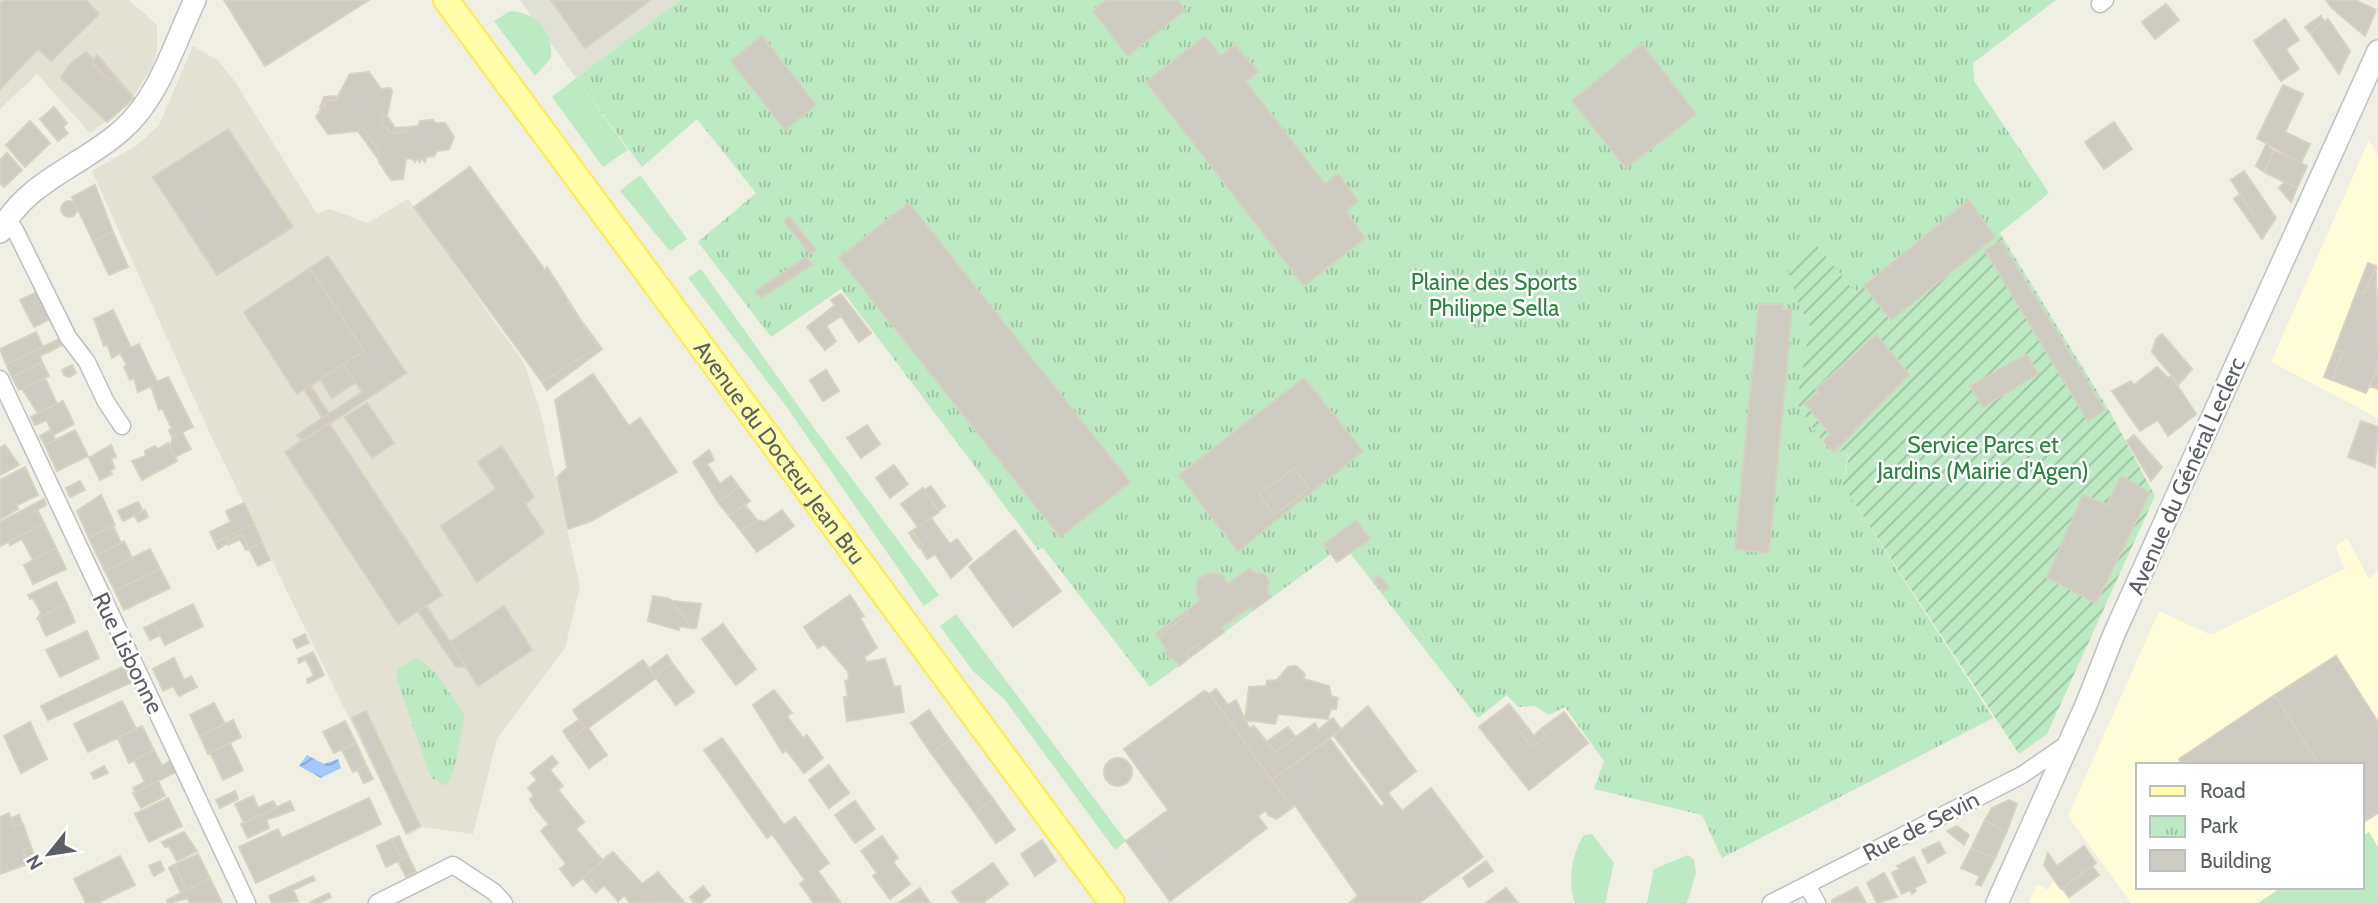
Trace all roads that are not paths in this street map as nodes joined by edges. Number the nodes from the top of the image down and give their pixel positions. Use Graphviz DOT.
graph roads {
  1 [pos="195,0"];
  2 [pos="446,0"];
  3 [pos="2378,51"];
  4 [pos="3,226"];
  5 [pos="0,379"];
  6 [pos="4,397"];
  7 [pos="122,426"];
  8 [pos="2067,744"];
  9 [pos="1807,885"];
  10 [pos="247,903"];
  11 [pos="377,903"];
  12 [pos="505,903"];
  13 [pos="1112,903"];
  14 [pos="1772,903"];
  15 [pos="1817,903"];
  16 [pos="1997,903"];
  1 -- 4 [label="street"];
  2 -- 13 [label="main road, Avenue du Docteur Jean Bru"];
  3 -- 8 [label="street, Avenue du Général Leclerc"];
  4 -- 7 [label="street"];
  5 -- 6 [label="street, Rue Lisbonne"];
  6 -- 10 [label="street, Rue Lisbonne"];
  8 -- 9 [label="street, Rue de Sevin"];
  8 -- 16 [label="street, Avenue du Général Leclerc"];
  9 -- 14 [label="street, Rue de Sevin"];
  9 -- 15 [label="street"];
  11 -- 12 [label="street"];
}
